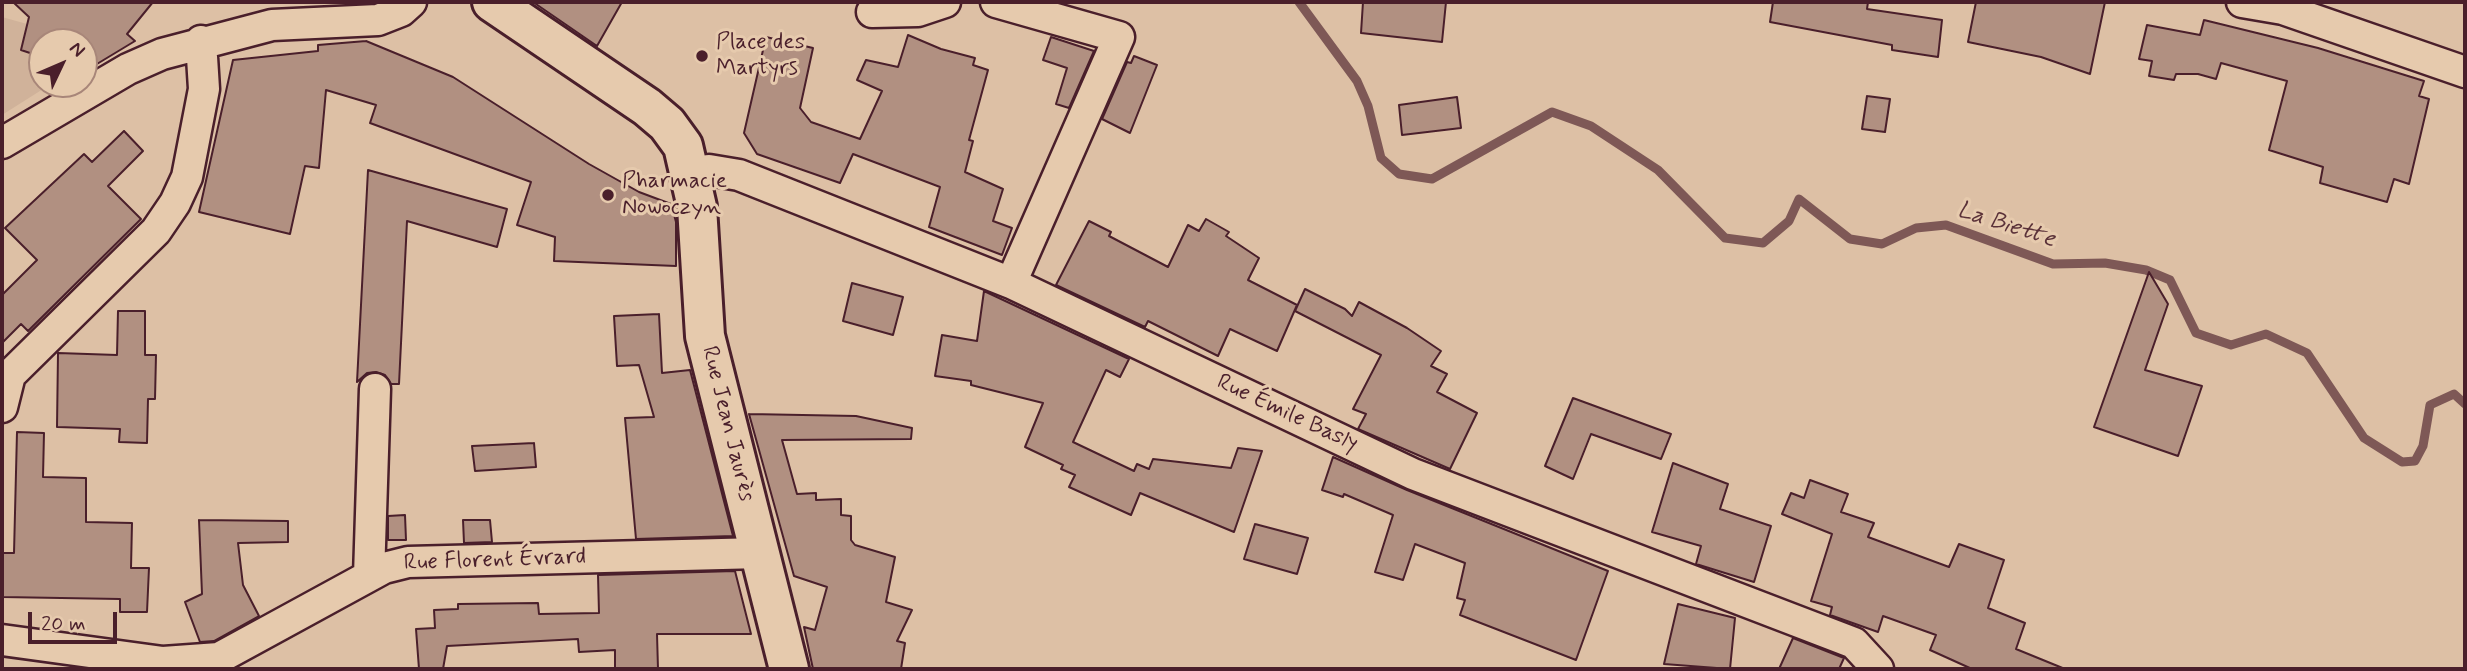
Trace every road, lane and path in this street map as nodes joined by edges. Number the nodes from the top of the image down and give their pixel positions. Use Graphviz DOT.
graph roads {
  1 [pos="411,2"];
  2 [pos="492,2"];
  3 [pos="945,2"];
  4 [pos="996,2"];
  5 [pos="2242,2"];
  6 [pos="872,12"];
  7 [pos="201,41"];
  8 [pos="2465,72"];
  9 [pos="2,143"];
  10 [pos="691,174"];
  11 [pos="1011,283"];
  12 [pos="375,389"];
  13 [pos="2,407"];
  14 [pos="761,553"];
  15 [pos="369,576"];
  16 [pos="2,640"];
  17 [pos="789,669"];
  18 [pos="1878,669"];
  1 -- 7 [label="street"];
  2 -- 10 [label="main road, Rue Jean Jaurès"];
  3 -- 6 [label="street"];
  4 -- 11 [label="street"];
  5 -- 8 [label="street"];
  7 -- 9 [label="street"];
  7 -- 13 [label="street"];
  10 -- 11 [label="street, Rue Émile Basly"];
  10 -- 14 [label="main road, Rue Jean Jaurès"];
  11 -- 18 [label="street, Rue Émile Basly"];
  12 -- 15 [label="street"];
  14 -- 15 [label="street, Rue Florent Évrard"];
  14 -- 17 [label="main road, Rue Jean Jaurès"];
  15 -- 16 [label="street, Rue Florent Évrard"];
}
